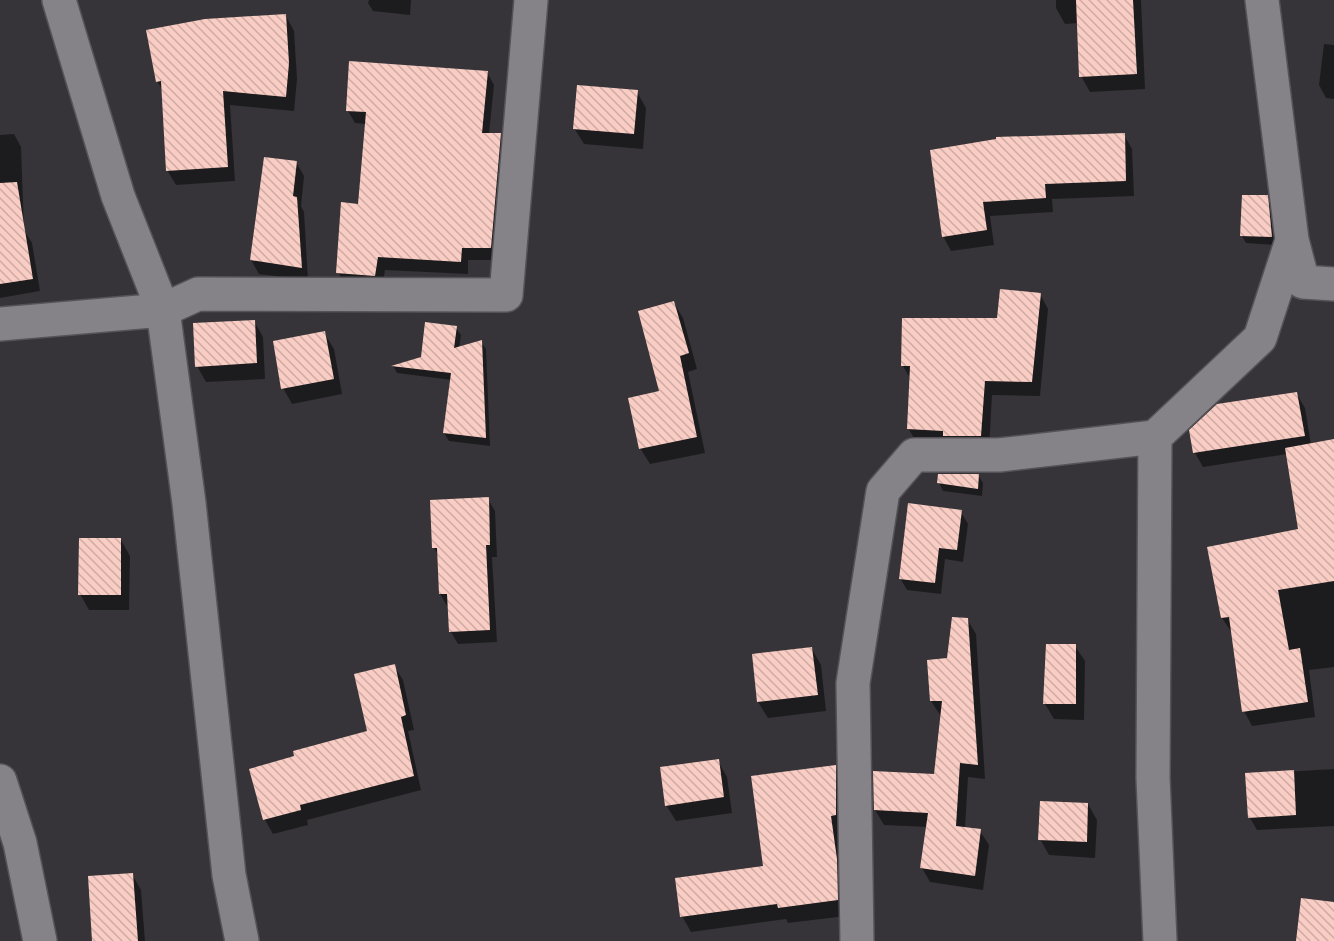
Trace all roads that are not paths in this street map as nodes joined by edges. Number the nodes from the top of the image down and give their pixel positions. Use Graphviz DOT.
graph roads {
  1 [pos="59,0"];
  2 [pos="531,0"];
  3 [pos="1262,0"];
  4 [pos="1292,240"];
  5 [pos="1334,284"];
  6 [pos="163,310"];
  7 [pos="0,324"];
  8 [pos="1155,437"];
  9 [pos="0,781"];
  10 [pos="40,941"];
  11 [pos="243,941"];
  12 [pos="857,941"];
  13 [pos="1161,941"];
  1 -- 6 [label="street"];
  2 -- 6 [label="street"];
  3 -- 4 [label="street"];
  4 -- 5 [label="street"];
  4 -- 8 [label="street"];
  6 -- 7 [label="street"];
  6 -- 11 [label="street"];
  8 -- 12 [label="street"];
  8 -- 13 [label="street"];
  9 -- 10 [label="street"];
}
